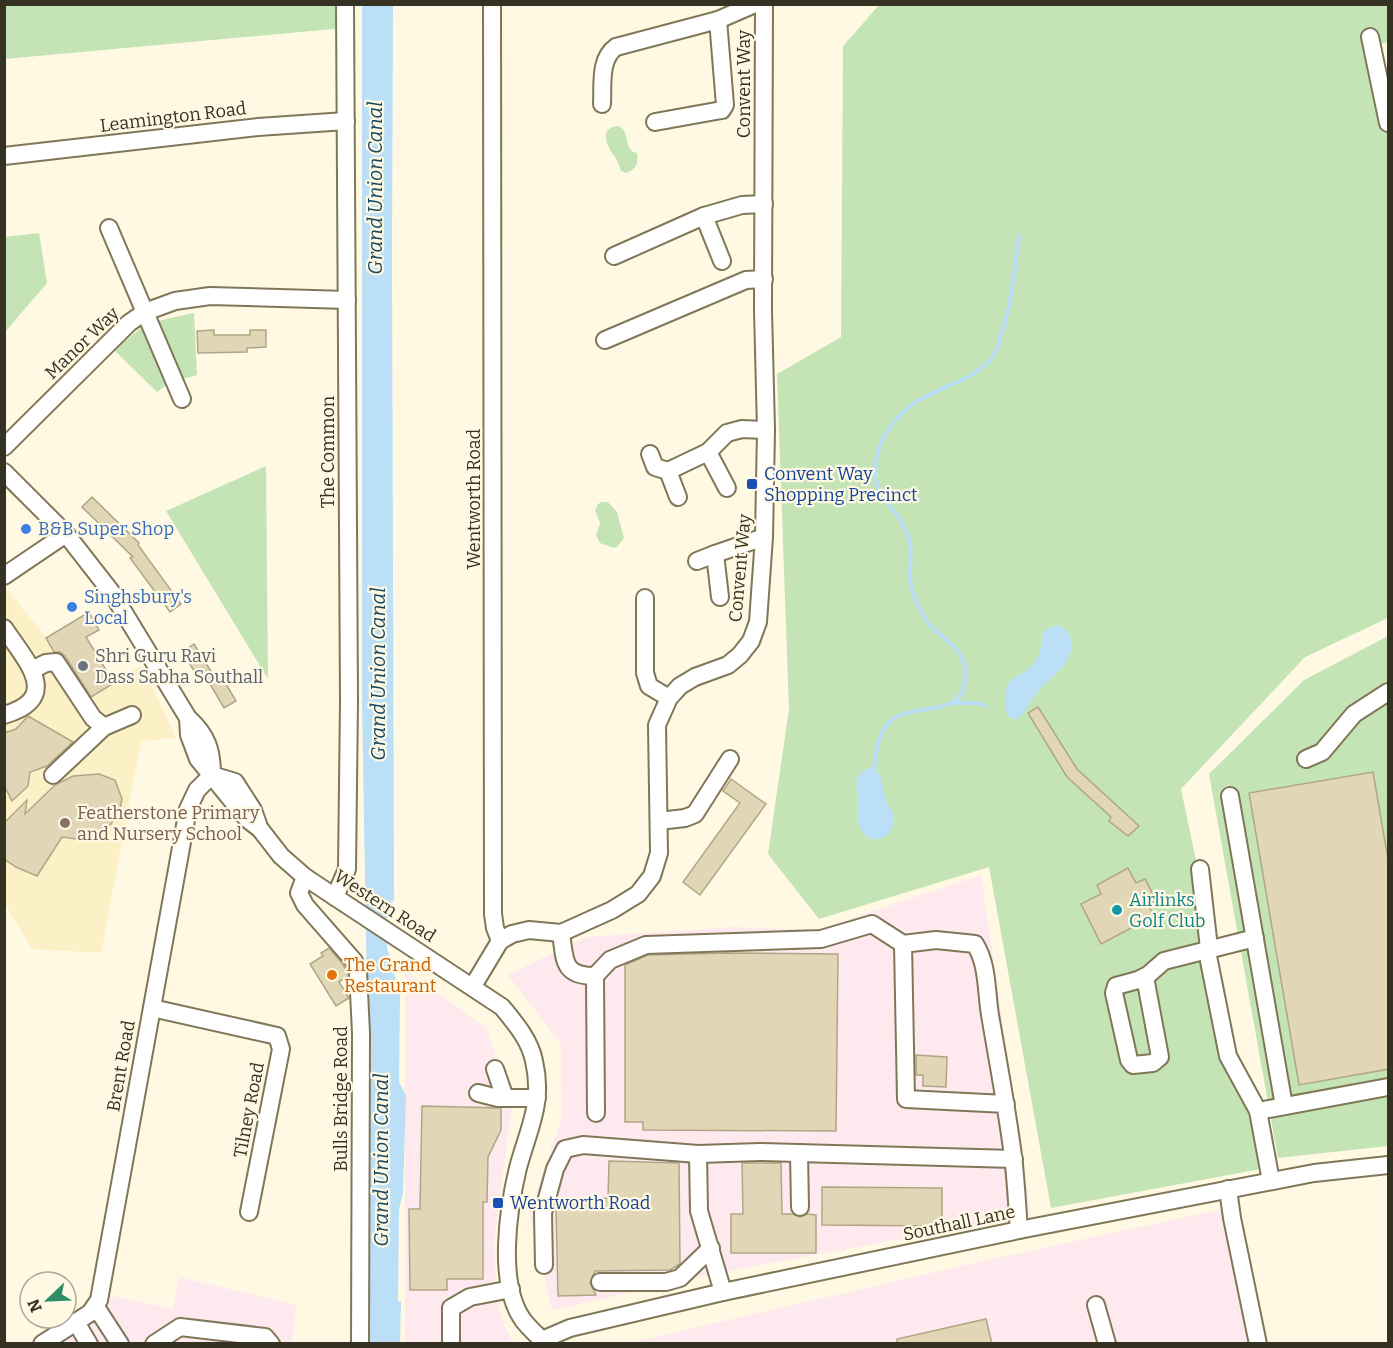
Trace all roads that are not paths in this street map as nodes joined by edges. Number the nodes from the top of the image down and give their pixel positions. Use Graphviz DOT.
graph roads {
  1 [pos="345,4"];
  2 [pos="492,4"];
  3 [pos="755,4"];
  4 [pos="764,4"];
  5 [pos="718,20"];
  6 [pos="1370,37"];
  7 [pos="602,104"];
  8 [pos="346,121"];
  9 [pos="655,122"];
  10 [pos="1389,123"];
  11 [pos="4,156"];
  12 [pos="764,204"];
  13 [pos="704,216"];
  14 [pos="109,228"];
  15 [pos="614,256"];
  16 [pos="722,261"];
  17 [pos="764,279"];
  18 [pos="347,300"];
  19 [pos="145,312"];
  20 [pos="605,340"];
  21 [pos="182,399"];
  22 [pos="766,430"];
  23 [pos="4,447"];
  24 [pos="708,452"];
  25 [pos="650,454"];
  26 [pos="668,471"];
  27 [pos="4,472"];
  28 [pos="727,489"];
  29 [pos="678,497"];
  30 [pos="66,534"];
  31 [pos="764,537"];
  32 [pos="715,554"];
  33 [pos="697,561"];
  34 [pos="4,576"];
  35 [pos="720,597"];
  36 [pos="645,598"];
  37 [pos="4,628"];
  38 [pos="32,670"];
  39 [pos="1389,692"];
  40 [pos="669,698"];
  41 [pos="4,715"];
  42 [pos="132,715"];
  43 [pos="104,727"];
  44 [pos="730,759"];
  45 [pos="1306,759"];
  46 [pos="212,775"];
  47 [pos="53,776"];
  48 [pos="1230,796"];
  49 [pos="659,821"];
  50 [pos="1200,869"];
  51 [pos="305,877"];
  52 [pos="335,897"];
  53 [pos="561,933"];
  54 [pos="1255,938"];
  55 [pos="500,942"];
  56 [pos="903,944"];
  57 [pos="1207,951"];
  58 [pos="595,976"];
  59 [pos="1145,977"];
  60 [pos="473,986"];
  61 [pos="152,1008"];
  62 [pos="495,1069"];
  63 [pos="1389,1087"];
  64 [pos="478,1093"];
  65 [pos="505,1098"];
  66 [pos="537,1098"];
  67 [pos="1006,1104"];
  68 [pos="1284,1106"];
  69 [pos="1258,1111"];
  70 [pos="596,1113"];
  71 [pos="799,1153"];
  72 [pos="698,1154"];
  73 [pos="1014,1159"];
  74 [pos="1389,1166"];
  75 [pos="1271,1181"];
  76 [pos="1228,1189"];
  77 [pos="800,1207"];
  78 [pos="249,1212"];
  79 [pos="1019,1230"];
  80 [pos="711,1248"];
  81 [pos="544,1265"];
  82 [pos="600,1282"];
  83 [pos="511,1289"];
  84 [pos="723,1292"];
  85 [pos="1096,1305"];
  86 [pos="96,1308"];
  87 [pos="78,1321"];
  88 [pos="78,1325"];
  89 [pos="64,1330"];
  90 [pos="542,1342"];
  91 [pos="42,1344"];
  92 [pos="89,1344"];
  93 [pos="120,1344"];
  94 [pos="154,1344"];
  95 [pos="272,1344"];
  96 [pos="360,1344"];
  97 [pos="451,1344"];
  98 [pos="1107,1344"];
  99 [pos="1258,1344"];
  1 -- 8 [label="street, The Common"];
  2 -- 55 [label="street, Wentworth Road"];
  3 -- 5 [label="street"];
  4 -- 12 [label="street, Convent Way"];
  5 -- 7 [label="street"];
  5 -- 9 [label="street"];
  6 -- 10 [label="street"];
  8 -- 11 [label="street, Leamington Road"];
  8 -- 18 [label="street, The Common"];
  12 -- 13 [label="street"];
  12 -- 17 [label="street, Convent Way"];
  13 -- 15 [label="street"];
  13 -- 16 [label="street"];
  14 -- 19 [label="street"];
  17 -- 20 [label="street"];
  17 -- 22 [label="street, Convent Way"];
  18 -- 19 [label="street, Manor Way"];
  18 -- 52 [label="street, The Common"];
  19 -- 21 [label="street"];
  19 -- 23 [label="street, Manor Way"];
  22 -- 24 [label="street"];
  22 -- 31 [label="street, Convent Way"];
  24 -- 26 [label="street"];
  24 -- 28 [label="street"];
  25 -- 26 [label="street"];
  26 -- 29 [label="street"];
  27 -- 30 [label="street"];
  30 -- 34 [label="street"];
  30 -- 46 [label="street"];
  31 -- 32 [label="street"];
  31 -- 40 [label="street, Convent Way"];
  32 -- 33 [label="street"];
  32 -- 35 [label="street"];
  36 -- 40 [label="street"];
  37 -- 38 [label="street"];
  38 -- 41 [label="street"];
  38 -- 43 [label="street"];
  39 -- 45 [label="street"];
  40 -- 49 [label="street, Convent Way"];
  42 -- 43 [label="street"];
  43 -- 47 [label="street"];
  44 -- 49 [label="street"];
  46 -- 51 [label="street, Western Road"];
  46 -- 61 [label="street, Brent Road"];
  48 -- 54 [label="street"];
  49 -- 53 [label="street, Convent Way"];
  50 -- 57 [label="street"];
  51 -- 52 [label="street, Western Road"];
  51 -- 96 [label="street, Bulls Bridge Road"];
  52 -- 60 [label="street, Western Road"];
  53 -- 55 [label="street, Convent Way"];
  53 -- 58 [label="street"];
  54 -- 57 [label="street"];
  54 -- 68 [label="street"];
  55 -- 60 [label="street"];
  56 -- 58 [label="street"];
  56 -- 67 [label="street"];
  56 -- 67 [label="street"];
  57 -- 59 [label="street"];
  57 -- 69 [label="street"];
  58 -- 70 [label="street"];
  59 -- 59 [label="street"];
  60 -- 66 [label="street, Western Road"];
  61 -- 78 [label="street, Tilney Road"];
  61 -- 86 [label="street, Brent Road"];
  62 -- 65 [label="street"];
  63 -- 68 [label="street"];
  64 -- 65 [label="street"];
  65 -- 66 [label="street"];
  66 -- 83 [label="street, Western Road"];
  67 -- 73 [label="street"];
  68 -- 69 [label="street"];
  69 -- 75 [label="street"];
  71 -- 72 [label="street"];
  71 -- 73 [label="street"];
  71 -- 77 [label="street"];
  72 -- 80 [label="street"];
  72 -- 81 [label="street"];
  73 -- 79 [label="street"];
  74 -- 75 [label="street, Southall Lane"];
  75 -- 76 [label="street, Southall Lane"];
  76 -- 79 [label="street, Southall Lane"];
  76 -- 99 [label="street"];
  79 -- 84 [label="street, Southall Lane"];
  80 -- 82 [label="street"];
  80 -- 84 [label="street"];
  83 -- 90 [label="street, Western Road"];
  83 -- 97 [label="street"];
  84 -- 90 [label="street, Southall Lane"];
  85 -- 98 [label="street"];
  86 -- 87 [label="street"];
  86 -- 93 [label="street"];
  88 -- 92 [label="street"];
  89 -- 91 [label="street"];
  94 -- 95 [label="street"];
}
